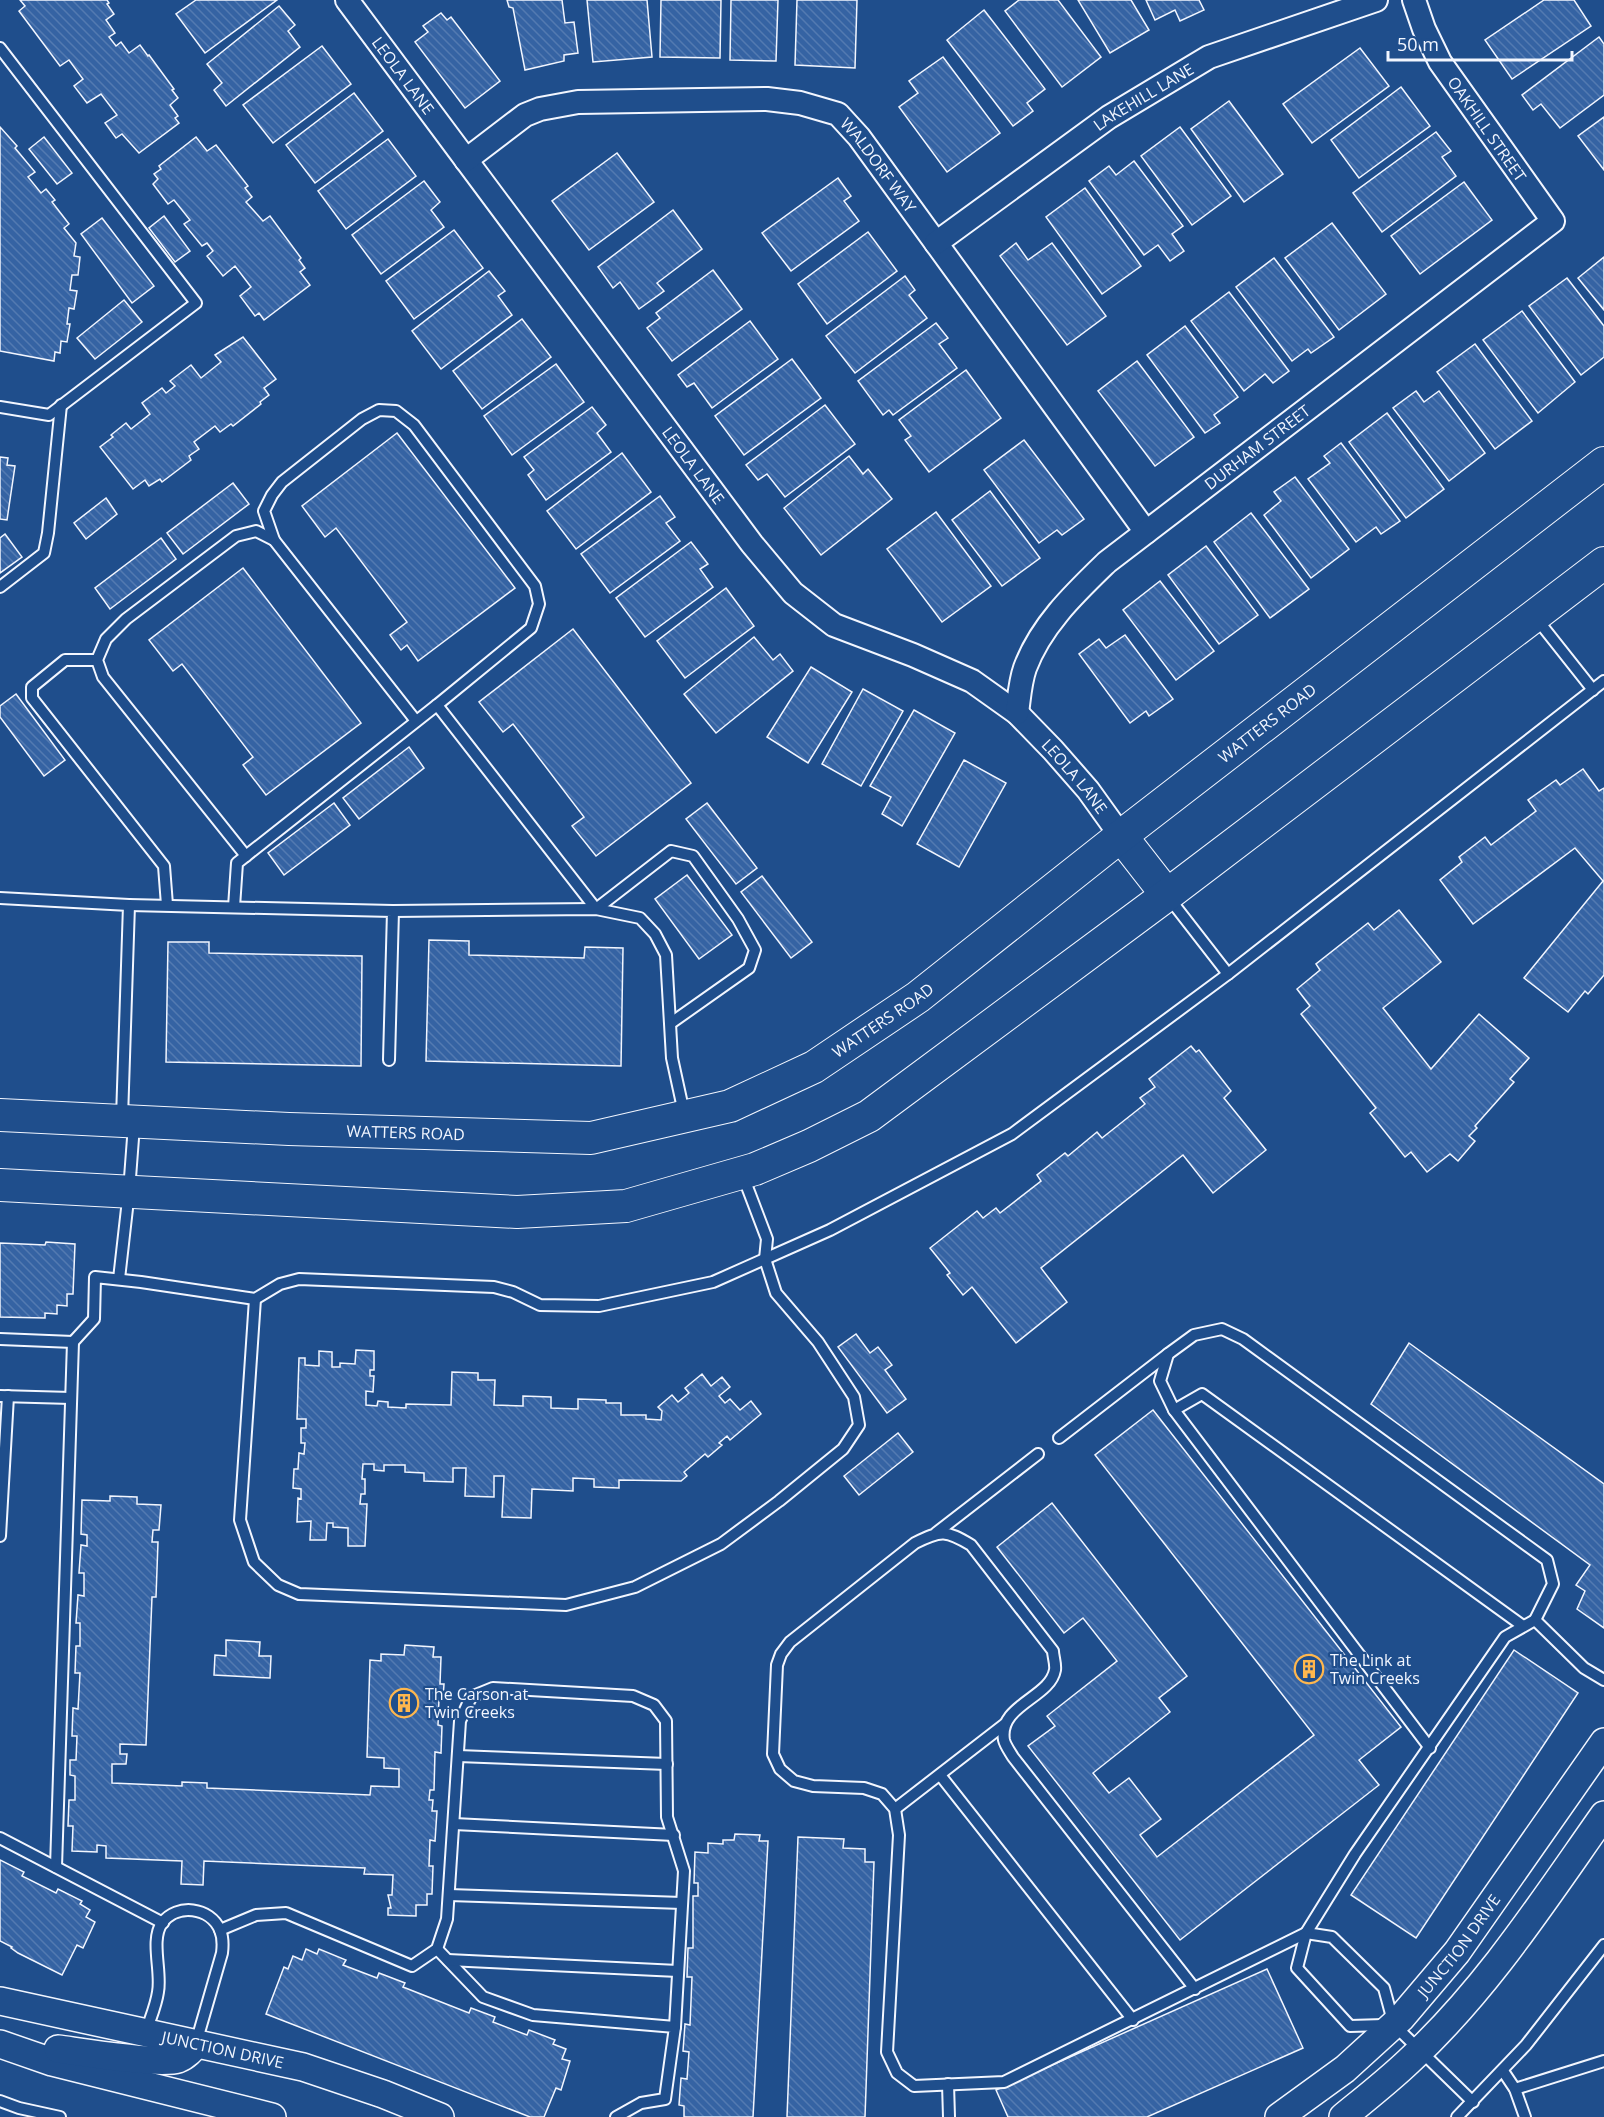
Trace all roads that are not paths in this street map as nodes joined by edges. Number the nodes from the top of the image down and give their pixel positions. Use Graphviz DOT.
graph roads {
  1 [pos="347,0"];
  2 [pos="1376,0"];
  3 [pos="1414,0"];
  4 [pos="0,48"];
  5 [pos="466,160"];
  6 [pos="1553,220"];
  7 [pos="936,243"];
  8 [pos="61,405"];
  9 [pos="0,407"];
  10 [pos="1604,463"];
  11 [pos="1146,532"];
  12 [pos="274,540"];
  13 [pos="1604,563"];
  14 [pos="0,587"];
  15 [pos="1534,616"];
  16 [pos="98,660"];
  17 [pos="1604,681"];
  18 [pos="1593,690"];
  19 [pos="437,705"];
  20 [pos="1017,713"];
  21 [pos="416,721"];
  22 [pos="1122,836"];
  23 [pos="246,856"];
  24 [pos="1167,895"];
  25 [pos="0,898"];
  26 [pos="129,905"];
  27 [pos="167,906"];
  28 [pos="234,907"];
  29 [pos="596,909"];
  30 [pos="393,911"];
  31 [pos="1228,974"];
  32 [pos="671,1023"];
  33 [pos="389,1060"];
  34 [pos="0,1115"];
  35 [pos="684,1117"];
  36 [pos="128,1122"];
  37 [pos="742,1173"];
  38 [pos="0,1185"];
  39 [pos="129,1191"];
  40 [pos="765,1259"];
  41 [pos="119,1280"];
  42 [pos="255,1299"];
  43 [pos="0,1339"];
  44 [pos="73,1342"];
  45 [pos="1168,1354"];
  46 [pos="4,1396"];
  47 [pos="71,1398"];
  48 [pos="1174,1410"];
  49 [pos="1059,1438"];
  50 [pos="1038,1454"];
  51 [pos="936,1533"];
  52 [pos="0,1536"];
  53 [pos="1535,1620"];
  54 [pos="1523,1626"];
  55 [pos="1604,1680"];
  56 [pos="1005,1724"];
  57 [pos="1604,1742"];
  58 [pos="1430,1748"];
  59 [pos="458,1756"];
  60 [pos="667,1764"];
  61 [pos="940,1775"];
  62 [pos="895,1809"];
  63 [pos="1604,1815"];
  64 [pos="454,1824"];
  65 [pos="674,1834"];
  66 [pos="0,1838"];
  67 [pos="56,1867"];
  68 [pos="449,1895"];
  69 [pos="682,1903"];
  70 [pos="163,1923"];
  71 [pos="220,1930"];
  72 [pos="1306,1933"];
  73 [pos="1604,1945"];
  74 [pos="437,1948"];
  75 [pos="448,1960"];
  76 [pos="678,1971"];
  77 [pos="1195,1989"];
  78 [pos="0,2001"];
  79 [pos="1133,2020"];
  80 [pos="1394,2025"];
  81 [pos="675,2027"];
  82 [pos="146,2032"];
  83 [pos="0,2043"];
  84 [pos="196,2044"];
  85 [pos="1419,2051"];
  86 [pos="1604,2061"];
  87 [pos="1503,2071"];
  88 [pos="948,2084"];
  89 [pos="1515,2089"];
  90 [pos="0,2101"];
  91 [pos="1473,2102"];
  92 [pos="60,2117"];
  93 [pos="272,2117"];
  94 [pos="440,2117"];
  95 [pos="616,2117"];
  96 [pos="949,2117"];
  97 [pos="1279,2117"];
  98 [pos="1343,2117"];
  99 [pos="1456,2117"];
  100 [pos="1525,2117"];
  1 -- 5 [label="street, LEOLA LANE"];
  2 -- 7 [label="street, LAKEHILL LANE"];
  3 -- 6 [label="street, OAKHILL STREET"];
  4 -- 8 [label="lane"];
  5 -- 7 [label="street, WALDORF WAY"];
  5 -- 20 [label="street, LEOLA LANE"];
  6 -- 11 [label="street, DURHAM STREET"];
  7 -- 11 [label="street, WALDORF WAY"];
  8 -- 9 [label="lane"];
  8 -- 14 [label="lane"];
  10 -- 22 [label="main road, WATTERS ROAD"];
  11 -- 20 [label="street, DURHAM STREET"];
  12 -- 16 [label="lane"];
  12 -- 19 [label="lane"];
  12 -- 21 [label="lane"];
  13 -- 15 [label="main road"];
  15 -- 18 [label="lane"];
  15 -- 24 [label="main road"];
  16 -- 23 [label="lane"];
  16 -- 27 [label="lane"];
  17 -- 18 [label="lane"];
  18 -- 31 [label="lane"];
  19 -- 21 [label="lane"];
  19 -- 29 [label="lane"];
  20 -- 22 [label="street, LEOLA LANE"];
  21 -- 23 [label="lane"];
  22 -- 24 [label="main road"];
  22 -- 35 [label="main road, WATTERS ROAD"];
  23 -- 28 [label="lane"];
  24 -- 31 [label="lane"];
  24 -- 37 [label="main road"];
  25 -- 26 [label="lane"];
  26 -- 27 [label="lane"];
  26 -- 36 [label="lane"];
  27 -- 28 [label="lane"];
  28 -- 30 [label="lane"];
  29 -- 30 [label="lane"];
  29 -- 32 [label="lane"];
  29 -- 32 [label="lane"];
  30 -- 33 [label="lane"];
  31 -- 40 [label="lane"];
  32 -- 35 [label="lane"];
  34 -- 36 [label="main road, WATTERS ROAD"];
  35 -- 36 [label="main road, WATTERS ROAD"];
  36 -- 39 [label="lane"];
  37 -- 39 [label="main road"];
  37 -- 40 [label="lane"];
  38 -- 39 [label="main road"];
  39 -- 41 [label="lane"];
  40 -- 42 [label="lane"];
  40 -- 42 [label="lane"];
  41 -- 42 [label="lane"];
  41 -- 44 [label="lane"];
  43 -- 44 [label="lane"];
  44 -- 47 [label="lane"];
  45 -- 48 [label="lane"];
  45 -- 49 [label="lane"];
  45 -- 53 [label="lane"];
  46 -- 47 [label="lane"];
  46 -- 52 [label="lane"];
  47 -- 67 [label="lane"];
  48 -- 54 [label="lane"];
  48 -- 58 [label="lane"];
  50 -- 51 [label="lane"];
  51 -- 56 [label="lane"];
  51 -- 62 [label="lane"];
  53 -- 54 [label="lane"];
  53 -- 55 [label="lane"];
  54 -- 58 [label="lane"];
  56 -- 61 [label="lane"];
  56 -- 77 [label="lane"];
  57 -- 80 [label="street, JUNCTION DRIVE"];
  58 -- 72 [label="lane"];
  59 -- 60 [label="lane"];
  59 -- 60 [label="lane"];
  59 -- 64 [label="lane"];
  60 -- 65 [label="lane"];
  61 -- 62 [label="lane"];
  61 -- 79 [label="lane"];
  62 -- 88 [label="lane"];
  63 -- 85 [label="street"];
  64 -- 65 [label="lane"];
  64 -- 68 [label="lane"];
  65 -- 69 [label="lane"];
  66 -- 67 [label="lane"];
  67 -- 70 [label="lane"];
  68 -- 69 [label="lane"];
  68 -- 74 [label="lane"];
  69 -- 76 [label="lane"];
  70 -- 71 [label="lane"];
  70 -- 82 [label="lane"];
  71 -- 74 [label="lane"];
  71 -- 84 [label="lane"];
  72 -- 77 [label="lane"];
  72 -- 80 [label="lane"];
  72 -- 80 [label="lane"];
  73 -- 87 [label="lane"];
  74 -- 75 [label="lane"];
  75 -- 76 [label="lane"];
  75 -- 81 [label="lane"];
  76 -- 81 [label="lane"];
  77 -- 79 [label="lane"];
  78 -- 82 [label="street, JUNCTION DRIVE"];
  79 -- 88 [label="lane"];
  80 -- 85 [label="lane"];
  80 -- 97 [label="street, JUNCTION DRIVE"];
  81 -- 95 [label="lane"];
  82 -- 84 [label="street, JUNCTION DRIVE"];
  83 -- 84 [label="street"];
  83 -- 93 [label="street"];
  84 -- 94 [label="street, JUNCTION DRIVE"];
  85 -- 91 [label="lane"];
  85 -- 98 [label="street"];
  86 -- 89 [label="lane"];
  87 -- 89 [label="lane"];
  87 -- 91 [label="lane"];
  88 -- 96 [label="lane"];
  89 -- 100 [label="lane"];
  90 -- 92 [label="lane"];
  91 -- 99 [label="lane"];
}
